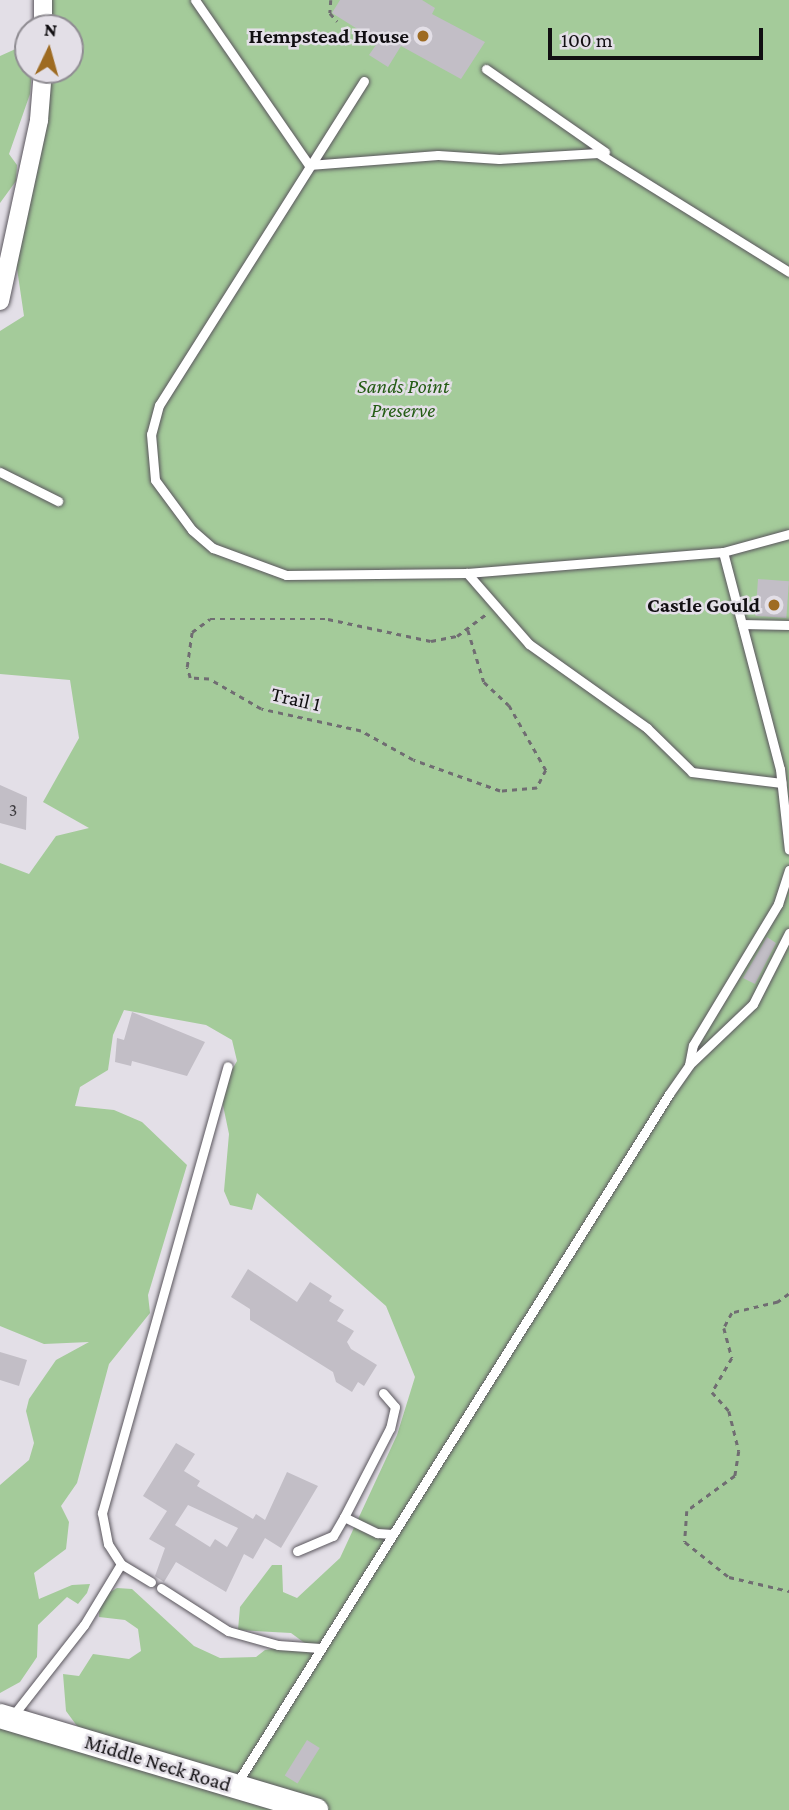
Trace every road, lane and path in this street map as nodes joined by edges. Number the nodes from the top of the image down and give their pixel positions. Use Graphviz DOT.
graph roads {
  1 [pos="195,0"];
  2 [pos="331,0"];
  3 [pos="337,21"];
  4 [pos="486,69"];
  5 [pos="364,81"];
  6 [pos="42,84"];
  7 [pos="611,156"];
  8 [pos="309,165"];
  9 [pos="789,272"];
  10 [pos="0,301"];
  11 [pos="0,472"];
  12 [pos="58,500"];
  13 [pos="789,534"];
  14 [pos="723,552"];
  15 [pos="467,573"];
  16 [pos="495,606"];
  17 [pos="742,624"];
  18 [pos="789,625"];
  19 [pos="468,630"];
  20 [pos="781,783"];
  21 [pos="789,850"];
  22 [pos="789,870"];
  23 [pos="789,933"];
  24 [pos="689,1065"];
  25 [pos="228,1066"];
  26 [pos="789,1294"];
  27 [pos="383,1393"];
  28 [pos="344,1517"];
  29 [pos="392,1534"];
  30 [pos="297,1551"];
  31 [pos="121,1564"];
  32 [pos="151,1582"];
  33 [pos="160,1588"];
  34 [pos="789,1591"];
  35 [pos="320,1648"];
  36 [pos="5,1718"];
  37 [pos="235,1786"];
  38 [pos="316,1810"];
  1 -- 8 [label="lane"];
  2 -- 3 [label="path"];
  4 -- 7 [label="lane"];
  5 -- 8 [label="lane"];
  6 -- 10 [label="street"];
  7 -- 8 [label="lane"];
  7 -- 9 [label="lane"];
  8 -- 15 [label="lane"];
  11 -- 12 [label="lane"];
  13 -- 14 [label="lane"];
  14 -- 15 [label="lane"];
  14 -- 17 [label="lane"];
  15 -- 16 [label="lane"];
  16 -- 19 [label="path, Trail 1"];
  16 -- 20 [label="lane"];
  17 -- 18 [label="lane"];
  17 -- 20 [label="lane"];
  19 -- 19 [label="path, Trail 1"];
  20 -- 21 [label="lane"];
  22 -- 24 [label="lane"];
  23 -- 24 [label="lane"];
  24 -- 29 [label="lane"];
  25 -- 31 [label="lane"];
  26 -- 34 [label="path"];
  27 -- 28 [label="lane"];
  28 -- 29 [label="lane"];
  28 -- 30 [label="lane"];
  29 -- 35 [label="lane"];
  31 -- 32 [label="lane"];
  31 -- 36 [label="lane"];
  33 -- 35 [label="lane"];
  35 -- 37 [label="lane"];
  36 -- 37 [label="main road, Middle Neck Road"];
  37 -- 38 [label="main road, Middle Neck Road"];
}
